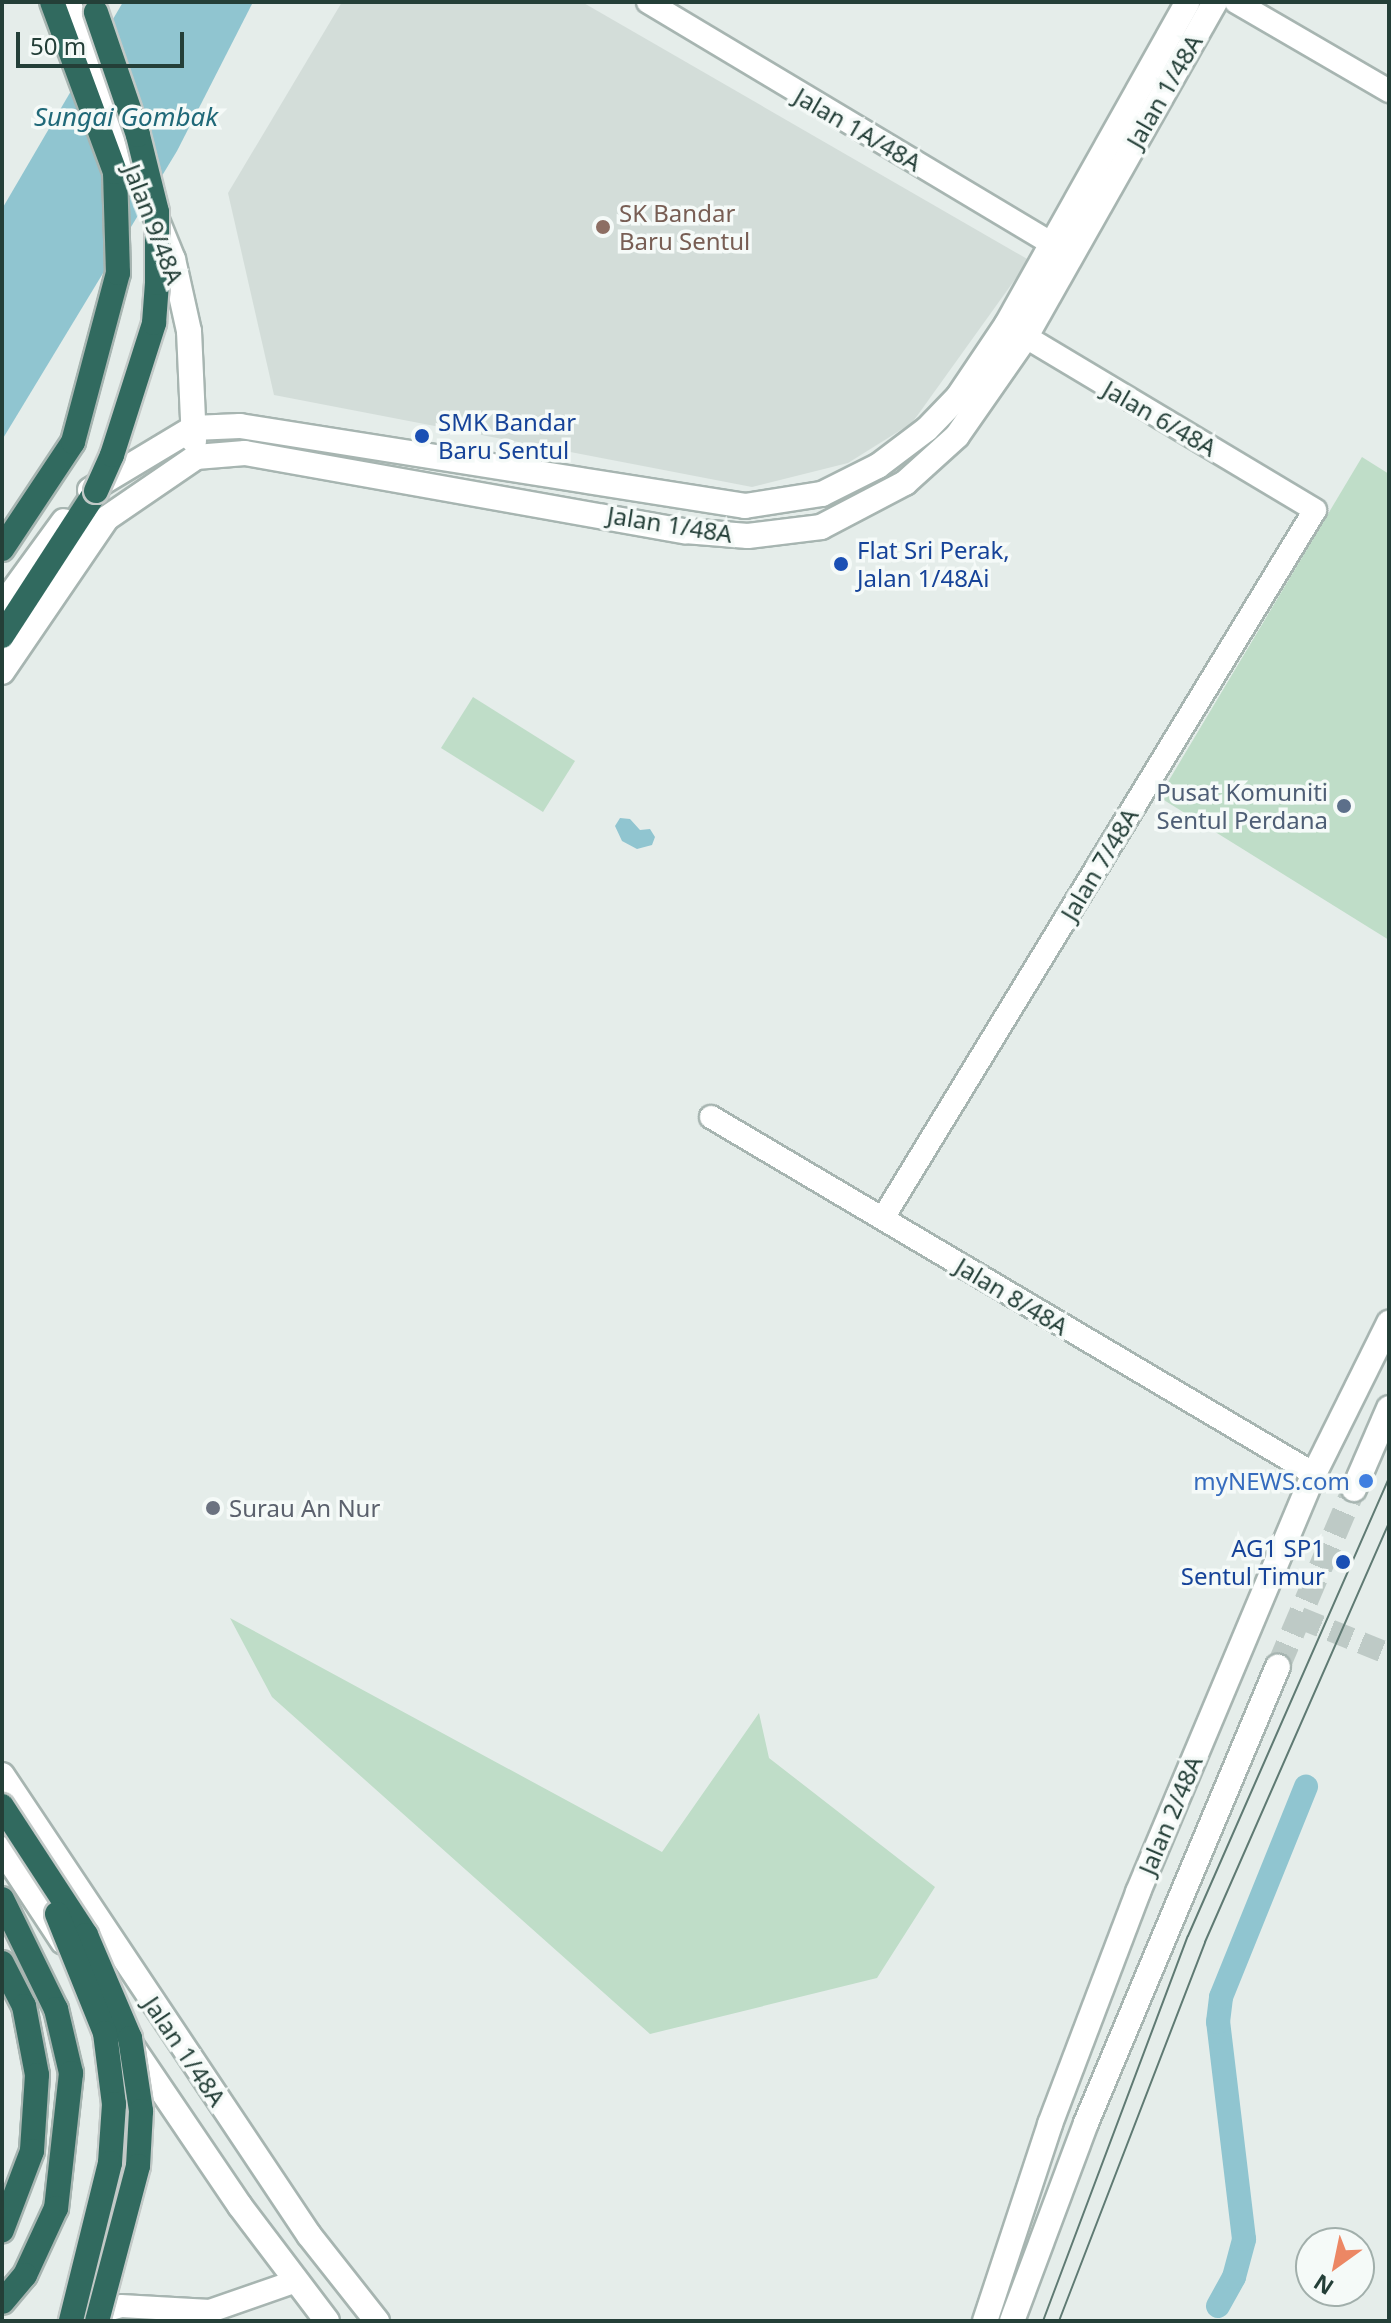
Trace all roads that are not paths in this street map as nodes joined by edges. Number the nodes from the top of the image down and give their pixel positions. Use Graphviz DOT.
graph roads {
  1 [pos="52,2"];
  2 [pos="68,2"];
  3 [pos="92,2"];
  4 [pos="648,2"];
  5 [pos="1188,2"];
  6 [pos="1215,2"];
  7 [pos="1236,2"];
  8 [pos="1269,10"];
  9 [pos="1389,91"];
  10 [pos="1061,248"];
  11 [pos="1016,331"];
  12 [pos="193,428"];
  13 [pos="196,457"];
  14 [pos="1315,510"];
  15 [pos="2,549"];
  16 [pos="2,606"];
  17 [pos="2,636"];
  18 [pos="2,672"];
  19 [pos="711,1117"];
  20 [pos="883,1218"];
  21 [pos="1389,1323"];
  22 [pos="1389,1408"];
  23 [pos="1314,1474"];
  24 [pos="1354,1489"];
  25 [pos="1278,1667"];
  26 [pos="2,1775"];
  27 [pos="2,1808"];
  28 [pos="2,1849"];
  29 [pos="2,1899"];
  30 [pos="2,1963"];
  31 [pos="2,2230"];
  32 [pos="296,2281"];
  33 [pos="2,2302"];
  34 [pos="227,2313"];
  35 [pos="73,2321"];
  36 [pos="97,2321"];
  37 [pos="327,2321"];
  38 [pos="377,2321"];
  39 [pos="985,2321"];
  40 [pos="1012,2321"];
  1 -- 15 [label="highway"];
  2 -- 12 [label="main road, Jalan 9/48A, bridge"];
  3 -- 17 [label="highway, bridge"];
  4 -- 10 [label="street, Jalan 1A/48A"];
  5 -- 10 [label="main road, Jalan 1/48A"];
  6 -- 10 [label="main road, Jalan 1/48A"];
  7 -- 8 [label="street"];
  8 -- 9 [label="street"];
  10 -- 11 [label="main road, Jalan 1/48A"];
  11 -- 12 [label="main road, Jalan 1/48A"];
  11 -- 13 [label="main road, Jalan 1/48A"];
  11 -- 14 [label="street, Jalan 6/48A"];
  12 -- 13 [label="main road, Jalan 9/48A"];
  12 -- 16 [label="main road, Jalan 1/48A"];
  13 -- 18 [label="main road"];
  14 -- 20 [label="street, Jalan 7/48A"];
  19 -- 20 [label="street, Jalan 8/48A"];
  20 -- 23 [label="street, Jalan 8/48A"];
  21 -- 23 [label="main road, Jalan 2/48A"];
  22 -- 24 [label="main road"];
  23 -- 39 [label="main road, Jalan 2/48A"];
  25 -- 40 [label="main road, Jalan 2/48A"];
  26 -- 38 [label="main road, Jalan 1/48A"];
  27 -- 35 [label="highway, bridge"];
  27 -- 36 [label="highway, bridge"];
  28 -- 32 [label="main road, Jalan 1/48A"];
  29 -- 33 [label="highway"];
  30 -- 31 [label="highway"];
  32 -- 34 [label="street"];
  32 -- 37 [label="main road, Jalan 1/48A"];
  34 -- 35 [label="street"];
}
